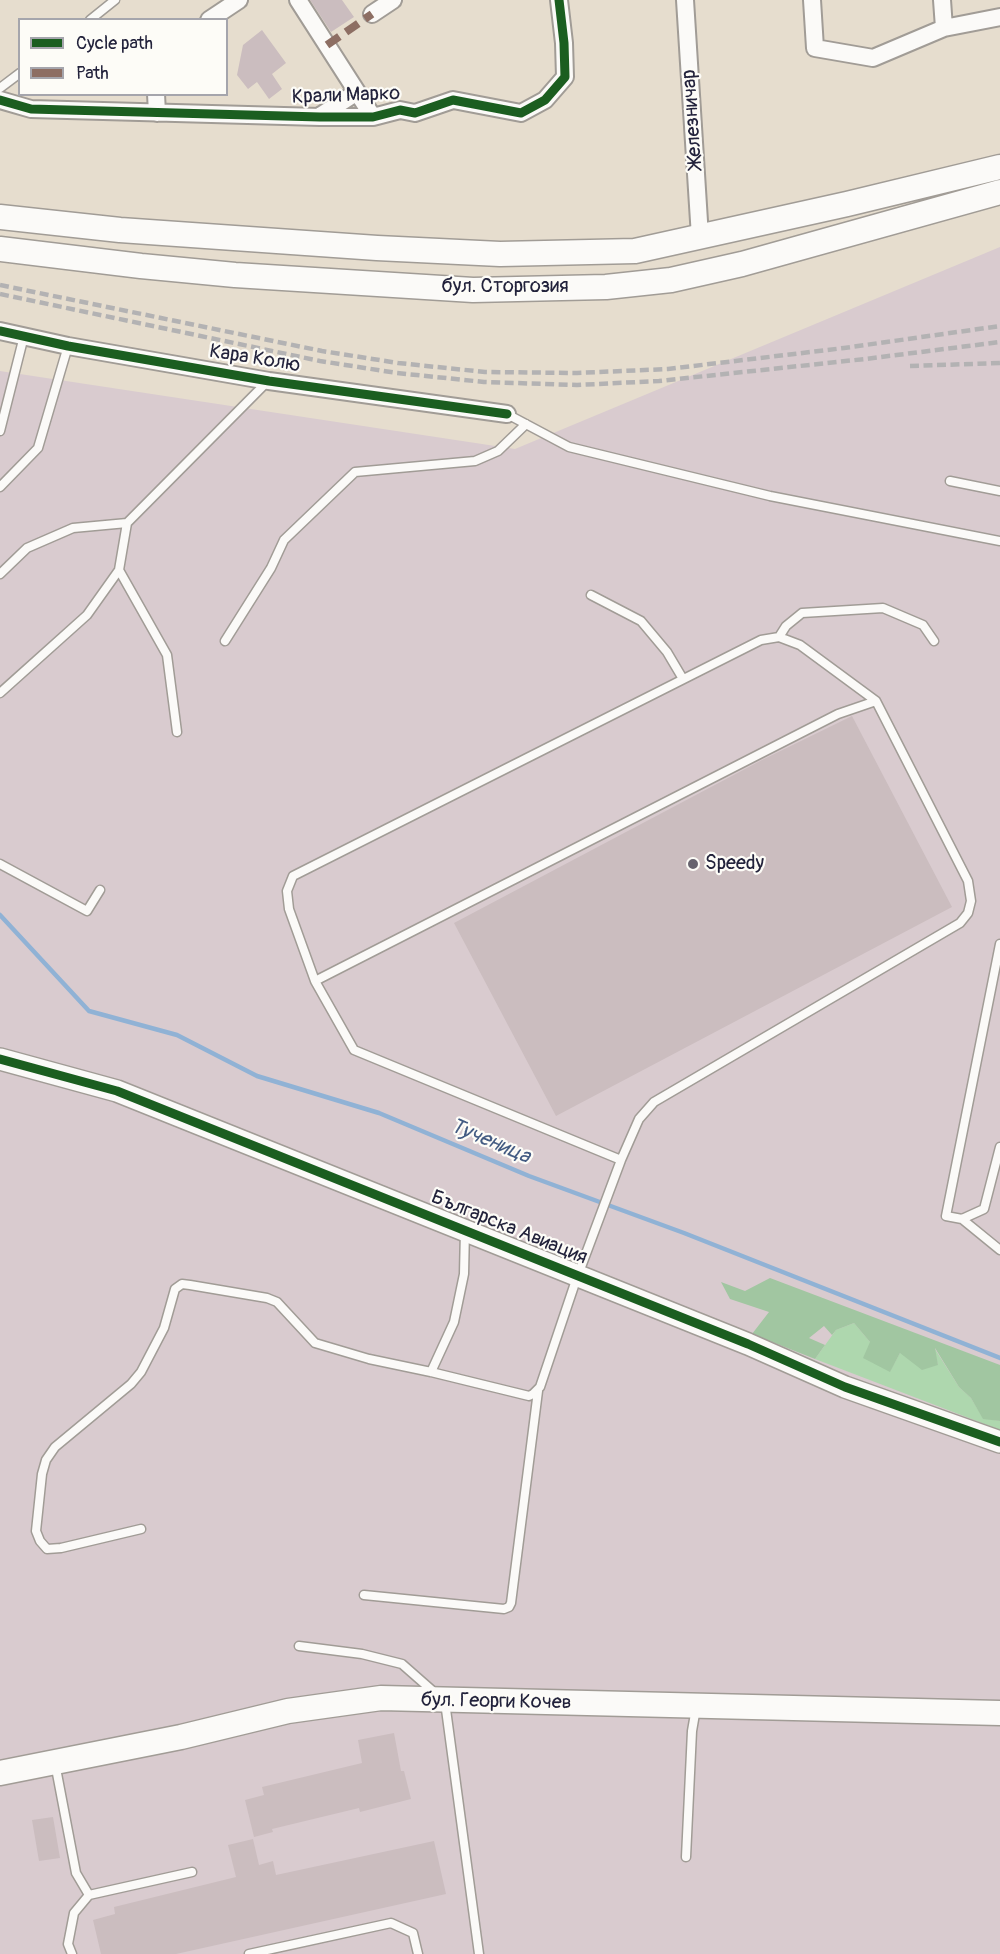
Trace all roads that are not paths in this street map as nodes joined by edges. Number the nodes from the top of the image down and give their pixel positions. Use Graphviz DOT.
graph roads {
  1 [pos="238,0"];
  2 [pos="298,0"];
  3 [pos="393,0"];
  4 [pos="559,0"];
  5 [pos="685,0"];
  6 [pos="812,0"];
  7 [pos="942,0"];
  8 [pos="111,1"];
  9 [pos="372,14"];
  10 [pos="1000,17"];
  11 [pos="92,18"];
  12 [pos="212,18"];
  13 [pos="944,28"];
  14 [pos="18,74"];
  15 [pos="0,88"];
  16 [pos="357,92"];
  17 [pos="156,96"];
  18 [pos="0,100"];
  19 [pos="157,113"];
  20 [pos="320,117"];
  21 [pos="373,117"];
  22 [pos="1000,166"];
  23 [pos="1000,192"];
  24 [pos="0,217"];
  25 [pos="700,237"];
  26 [pos="0,249"];
  27 [pos="0,331"];
  28 [pos="24,336"];
  29 [pos="68,346"];
  30 [pos="269,381"];
  31 [pos="507,414"];
  32 [pos="526,424"];
  33 [pos="0,431"];
  34 [pos="950,481"];
  35 [pos="0,487"];
  36 [pos="1000,491"];
  37 [pos="127,523"];
  38 [pos="1000,541"];
  39 [pos="119,570"];
  40 [pos="0,574"];
  41 [pos="591,595"];
  42 [pos="779,638"];
  43 [pos="225,641"];
  44 [pos="934,641"];
  45 [pos="683,679"];
  46 [pos="0,693"];
  47 [pos="876,701"];
  48 [pos="177,732"];
  49 [pos="0,864"];
  50 [pos="100,890"];
  51 [pos="1000,944"];
  52 [pos="315,981"];
  53 [pos="0,1059"];
  54 [pos="1000,1147"];
  55 [pos="621,1160"];
  56 [pos="962,1219"];
  57 [pos="465,1230"];
  58 [pos="1000,1250"];
  59 [pos="578,1275"];
  60 [pos="431,1371"];
  61 [pos="538,1391"];
  62 [pos="1000,1442"];
  63 [pos="141,1529"];
  64 [pos="364,1595"];
  65 [pos="299,1646"];
  66 [pos="444,1701"];
  67 [pos="696,1706"];
  68 [pos="1000,1713"];
  69 [pos="55,1763"];
  70 [pos="0,1773"];
  71 [pos="686,1857"];
  72 [pos="192,1872"];
  73 [pos="89,1895"];
  74 [pos="72,1954"];
  75 [pos="249,1954"];
  76 [pos="418,1954"];
  77 [pos="479,1954"];
  1 -- 12 [label="street"];
  2 -- 16 [label="street"];
  3 -- 9 [label="street"];
  4 -- 21 [label="street, Крали Марко"];
  5 -- 25 [label="street, Железничар"];
  6 -- 13 [label="street"];
  7 -- 13 [label="street"];
  8 -- 11 [label="lane"];
  10 -- 13 [label="street"];
  14 -- 15 [label="lane"];
  16 -- 20 [label="street"];
  16 -- 21 [label="street"];
  17 -- 19 [label="street"];
  18 -- 19 [label="street, Крали Марко"];
  19 -- 20 [label="street, Крали Марко"];
  20 -- 21 [label="street, Крали Марко"];
  22 -- 25 [label="main road, бул. Сторгозия"];
  23 -- 26 [label="main road, бул. Сторгозия"];
  24 -- 25 [label="main road, бул. Сторгозия"];
  27 -- 28 [label="street, Кара Колю"];
  28 -- 29 [label="street, Кара Колю"];
  28 -- 33 [label="lane"];
  29 -- 30 [label="street, Кара Колю"];
  29 -- 35 [label="lane"];
  30 -- 31 [label="street, Кара Колю"];
  30 -- 37 [label="lane"];
  31 -- 32 [label="lane"];
  32 -- 38 [label="lane"];
  32 -- 43 [label="lane"];
  34 -- 36 [label="lane"];
  37 -- 39 [label="lane"];
  37 -- 40 [label="lane"];
  39 -- 46 [label="lane"];
  39 -- 48 [label="lane"];
  41 -- 45 [label="lane"];
  42 -- 44 [label="lane"];
  42 -- 45 [label="lane"];
  42 -- 47 [label="lane"];
  45 -- 52 [label="lane"];
  47 -- 52 [label="lane"];
  47 -- 55 [label="lane"];
  49 -- 50 [label="lane"];
  51 -- 56 [label="lane"];
  52 -- 55 [label="lane"];
  53 -- 57 [label="street, Българска Авиация"];
  54 -- 56 [label="lane"];
  55 -- 59 [label="lane"];
  56 -- 58 [label="lane"];
  57 -- 59 [label="street, Българска Авиация"];
  57 -- 60 [label="lane"];
  59 -- 61 [label="lane"];
  59 -- 62 [label="street, Българска Авиация"];
  60 -- 61 [label="lane"];
  60 -- 63 [label="lane"];
  61 -- 64 [label="lane"];
  65 -- 66 [label="lane"];
  66 -- 67 [label="main road, бул. Георги Кочев"];
  66 -- 69 [label="main road, бул. Георги Кочев"];
  66 -- 77 [label="lane"];
  67 -- 68 [label="main road, бул. Георги Кочев"];
  67 -- 71 [label="lane"];
  69 -- 70 [label="main road, бул. Георги Кочев"];
  69 -- 73 [label="lane"];
  72 -- 73 [label="lane"];
  73 -- 74 [label="lane"];
  75 -- 76 [label="lane"];
}
